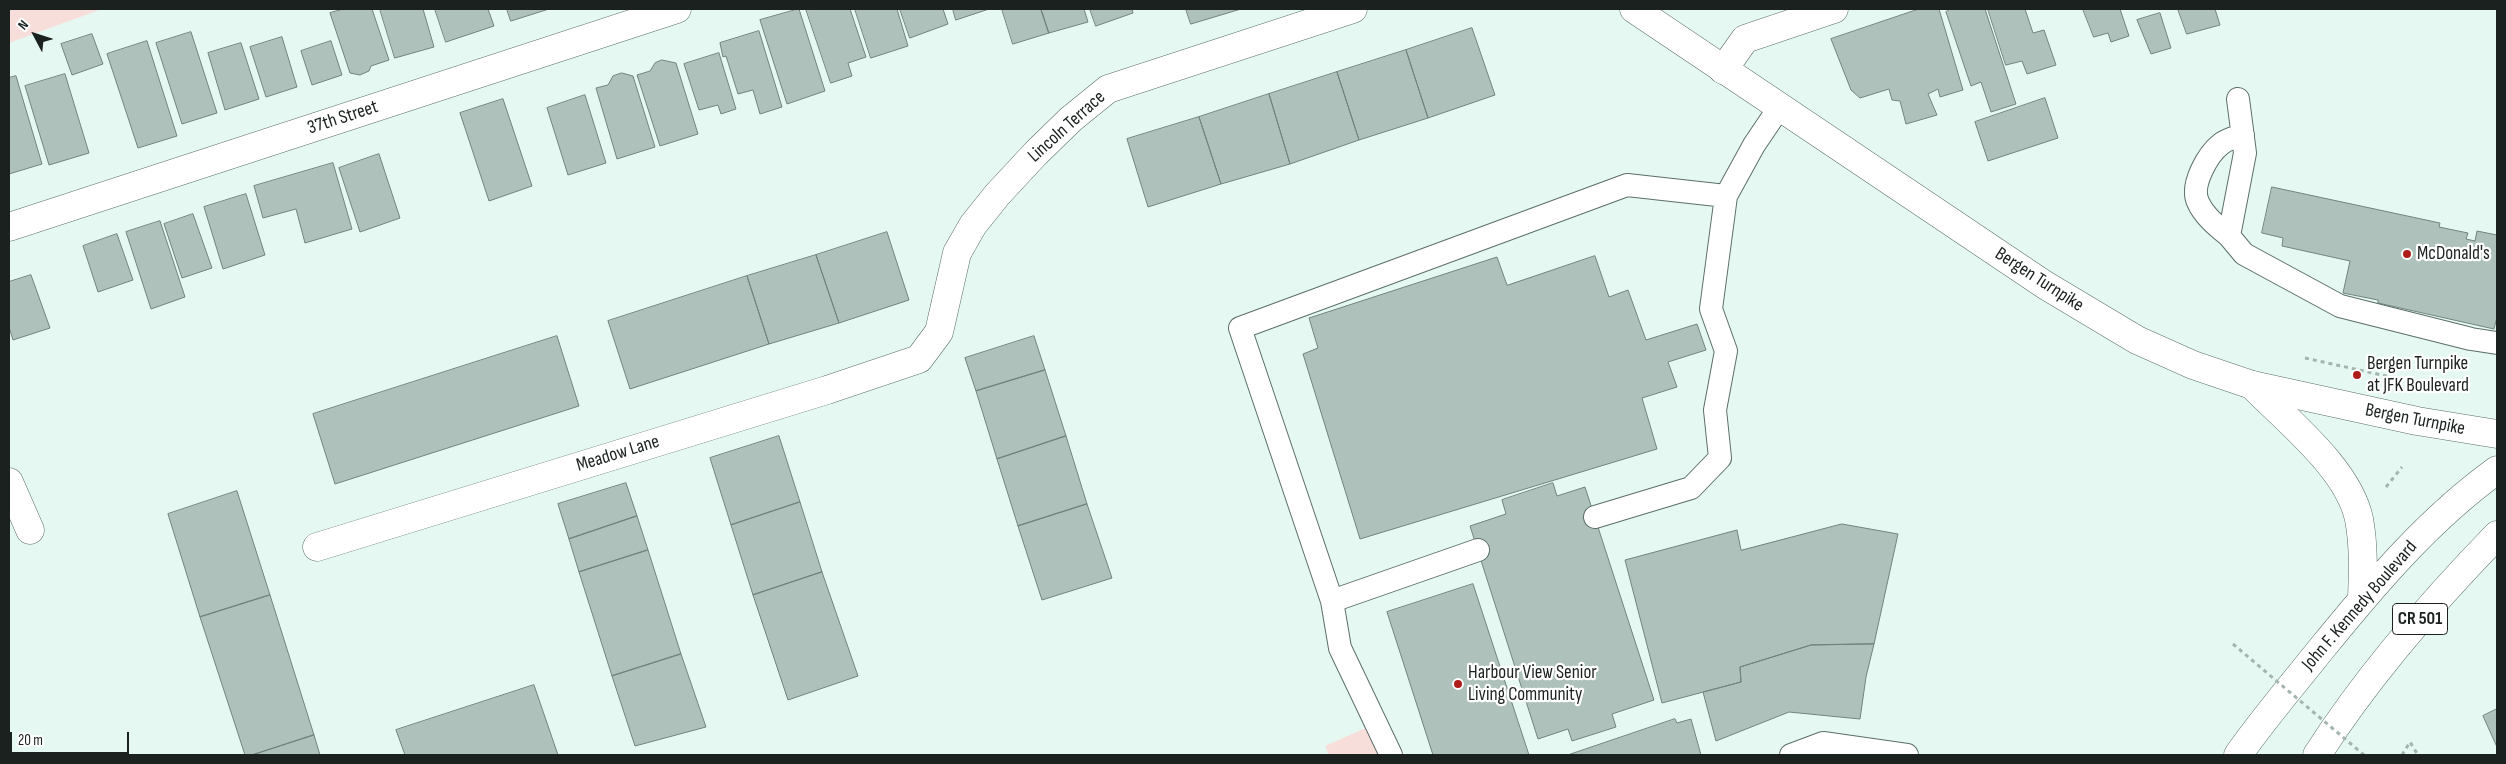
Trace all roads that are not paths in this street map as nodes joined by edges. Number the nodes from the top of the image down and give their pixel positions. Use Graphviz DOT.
graph roads {
  1 [pos="677,9"];
  2 [pos="1353,9"];
  3 [pos="1634,9"];
  4 [pos="1834,9"];
  5 [pos="1723,70"];
  6 [pos="2238,99"];
  7 [pos="1779,108"];
  8 [pos="2243,135"];
  9 [pos="1726,196"];
  10 [pos="9,227"];
  11 [pos="2229,236"];
  12 [pos="2497,343"];
  13 [pos="918,359"];
  14 [pos="2252,386"];
  15 [pos="2497,434"];
  16 [pos="2497,470"];
  17 [pos="9,482"];
  18 [pos="1595,517"];
  19 [pos="30,530"];
  20 [pos="2497,536"];
  21 [pos="316,547"];
  22 [pos="1478,550"];
  23 [pos="2362,599"];
  24 [pos="1332,601"];
  25 [pos="2259,726"];
  26 [pos="1391,755"];
  27 [pos="1791,755"];
  28 [pos="1907,755"];
  29 [pos="2238,755"];
  30 [pos="2250,755"];
  31 [pos="2317,755"];
  1 -- 10 [label="street, 37th Street"];
  2 -- 13 [label="street, Lincoln Terrace"];
  3 -- 5 [label="street, Bergen Turnpike"];
  4 -- 5 [label="street"];
  5 -- 7 [label="street, Bergen Turnpike"];
  6 -- 8 [label="lane"];
  7 -- 9 [label="lane"];
  7 -- 14 [label="street, Bergen Turnpike"];
  8 -- 11 [label="lane"];
  8 -- 11 [label="lane"];
  9 -- 18 [label="lane"];
  9 -- 24 [label="lane"];
  11 -- 12 [label="lane"];
  13 -- 21 [label="street, Meadow Lane"];
  14 -- 15 [label="street, Bergen Turnpike"];
  14 -- 23 [label="street"];
  16 -- 23 [label="street, John F. Kennedy Boulevard / CR 501"];
  17 -- 19 [label="street"];
  20 -- 31 [label="street, CR 501"];
  22 -- 24 [label="lane"];
  23 -- 25 [label="street, John F. Kennedy Boulevard / CR 501"];
  24 -- 26 [label="lane"];
  25 -- 29 [label="street, John F. Kennedy Boulevard / CR 501"];
  25 -- 30 [label="street"];
  27 -- 28 [label="lane"];
}
